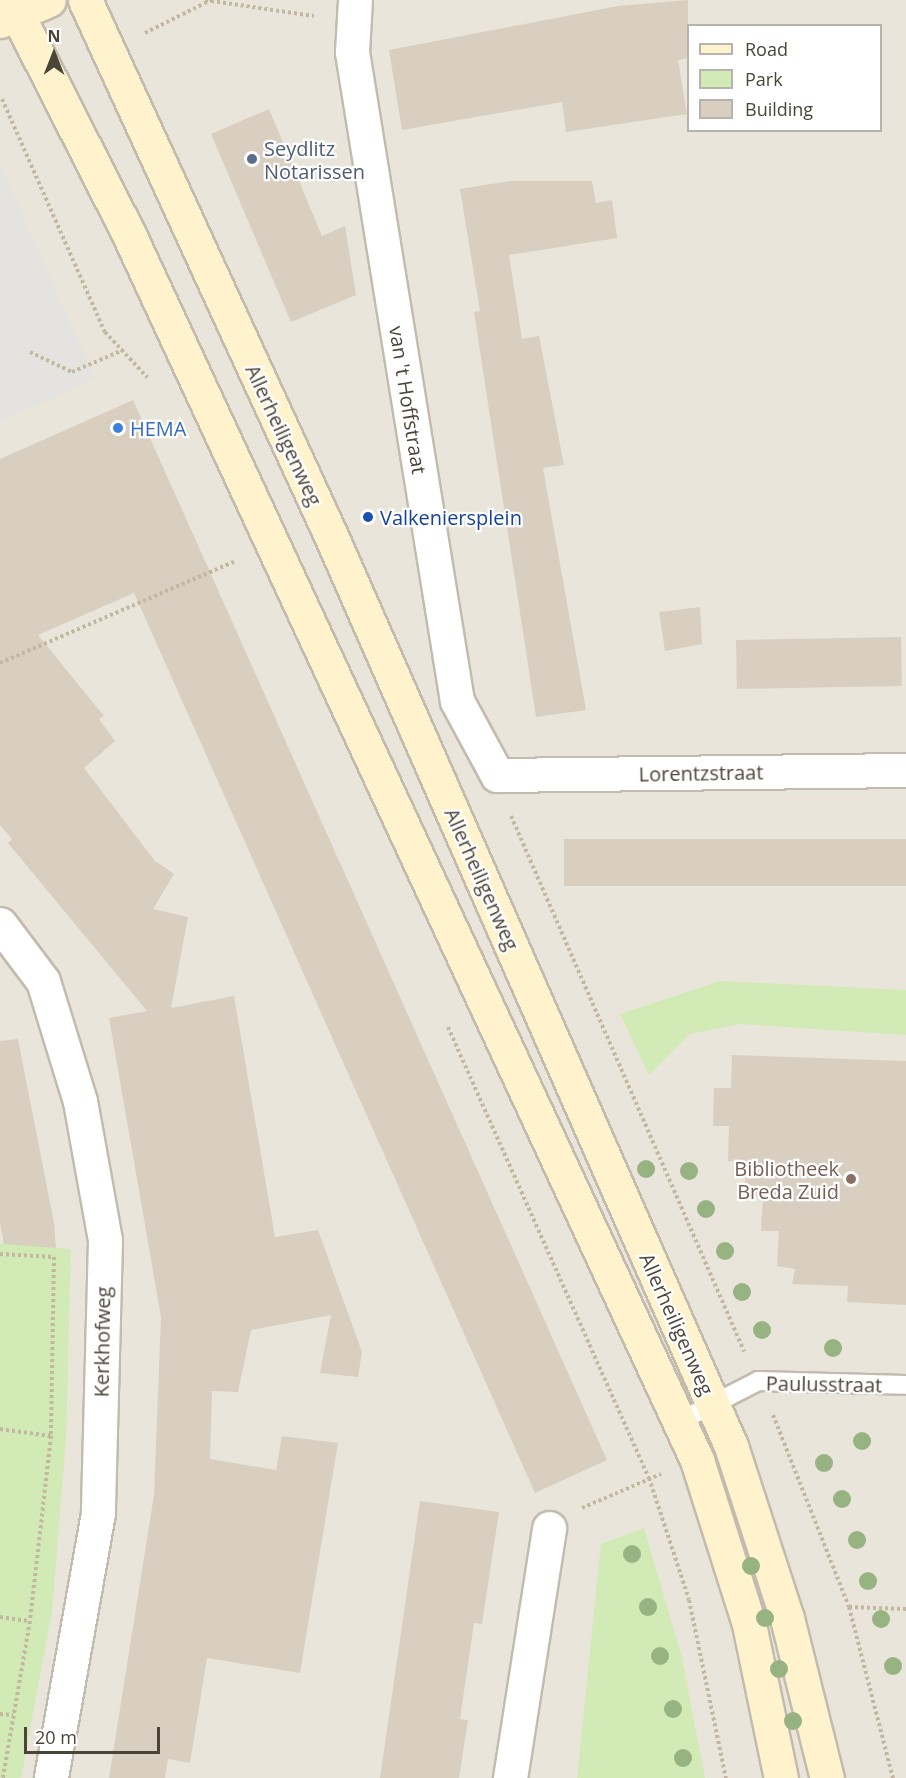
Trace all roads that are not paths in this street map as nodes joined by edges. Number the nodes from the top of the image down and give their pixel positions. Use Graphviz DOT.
graph roads {
  1 [pos="49,0"];
  2 [pos="85,0"];
  3 [pos="352,7"];
  4 [pos="9,12"];
  5 [pos="906,770"];
  6 [pos="497,775"];
  7 [pos="0,924"];
  8 [pos="906,1385"];
  9 [pos="712,1404"];
  10 [pos="680,1421"];
  11 [pos="549,1528"];
  12 [pos="51,1778"];
  13 [pos="510,1778"];
  14 [pos="781,1778"];
  15 [pos="827,1778"];
  1 -- 4 [label="main road"];
  2 -- 9 [label="main road, Allerheiligenweg"];
  3 -- 6 [label="street, van 't Hoffstraat"];
  4 -- 10 [label="main road, Allerheiligenweg"];
  5 -- 6 [label="street, Lorentzstraat"];
  7 -- 12 [label="street, Kerkhofweg"];
  8 -- 9 [label="lane, Paulusstraat"];
  9 -- 10 [label="lane, Paulusstraat"];
  9 -- 15 [label="main road, Allerheiligenweg"];
  10 -- 14 [label="main road, Allerheiligenweg"];
  11 -- 13 [label="street"];
}
